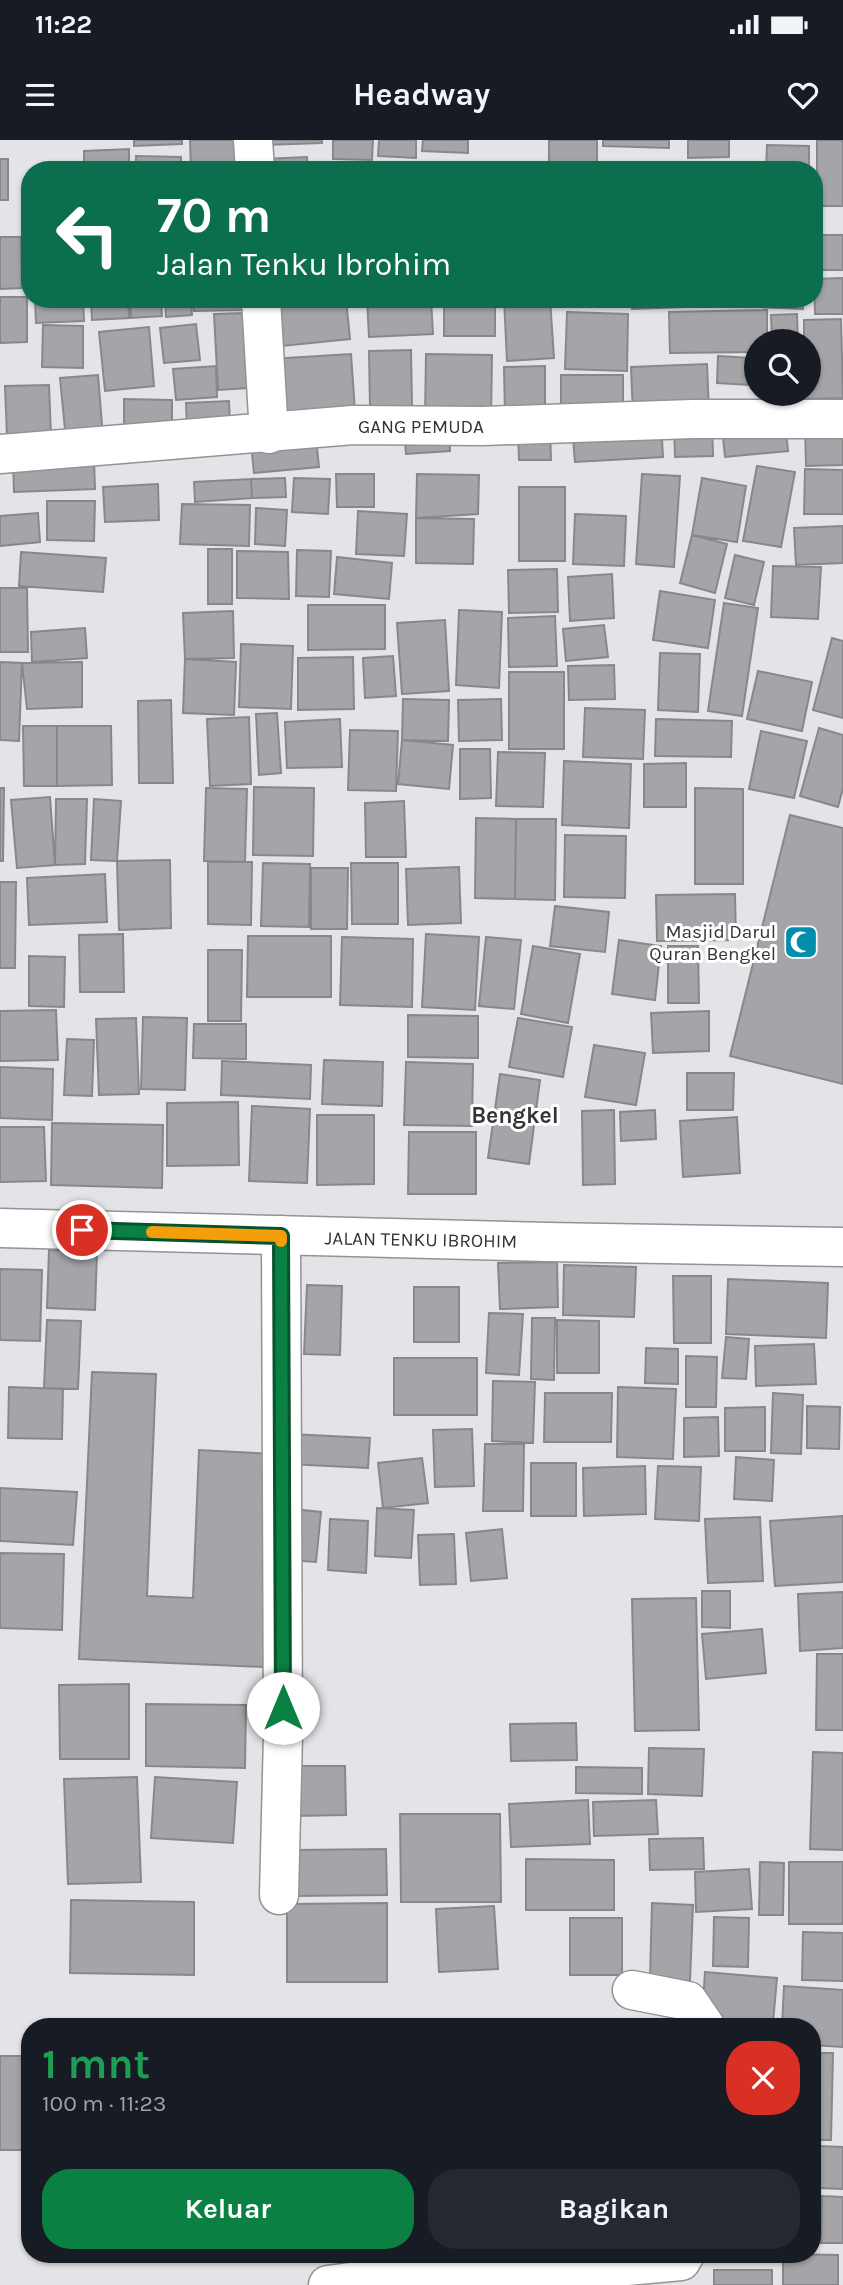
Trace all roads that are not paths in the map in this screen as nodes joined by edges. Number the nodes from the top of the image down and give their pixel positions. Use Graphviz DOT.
graph roads {
  1 [pos="253,140"];
  2 [pos="254,161"];
  3 [pos="262,308"];
  4 [pos="843,419"];
  5 [pos="269,434"];
  6 [pos="0,454"];
  7 [pos="0,1228"];
  8 [pos="281,1236"];
  9 [pos="843,1247"];
  10 [pos="279,1895"];
  11 [pos="632,1990"];
  12 [pos="700,2018"];
  13 [pos="660,2263"];
  14 [pos="328,2285"];
  1 -- 2 [label="street"];
  3 -- 5 [label="street"];
  4 -- 5 [label="street, GANG PEMUDA"];
  5 -- 6 [label="street, GANG PEMUDA"];
  7 -- 8 [label="street, JALAN TENKU IBROHIM"];
  8 -- 9 [label="street, JALAN TENKU IBROHIM"];
  8 -- 10 [label="street"];
  11 -- 12 [label="street"];
  13 -- 14 [label="street"];
}
